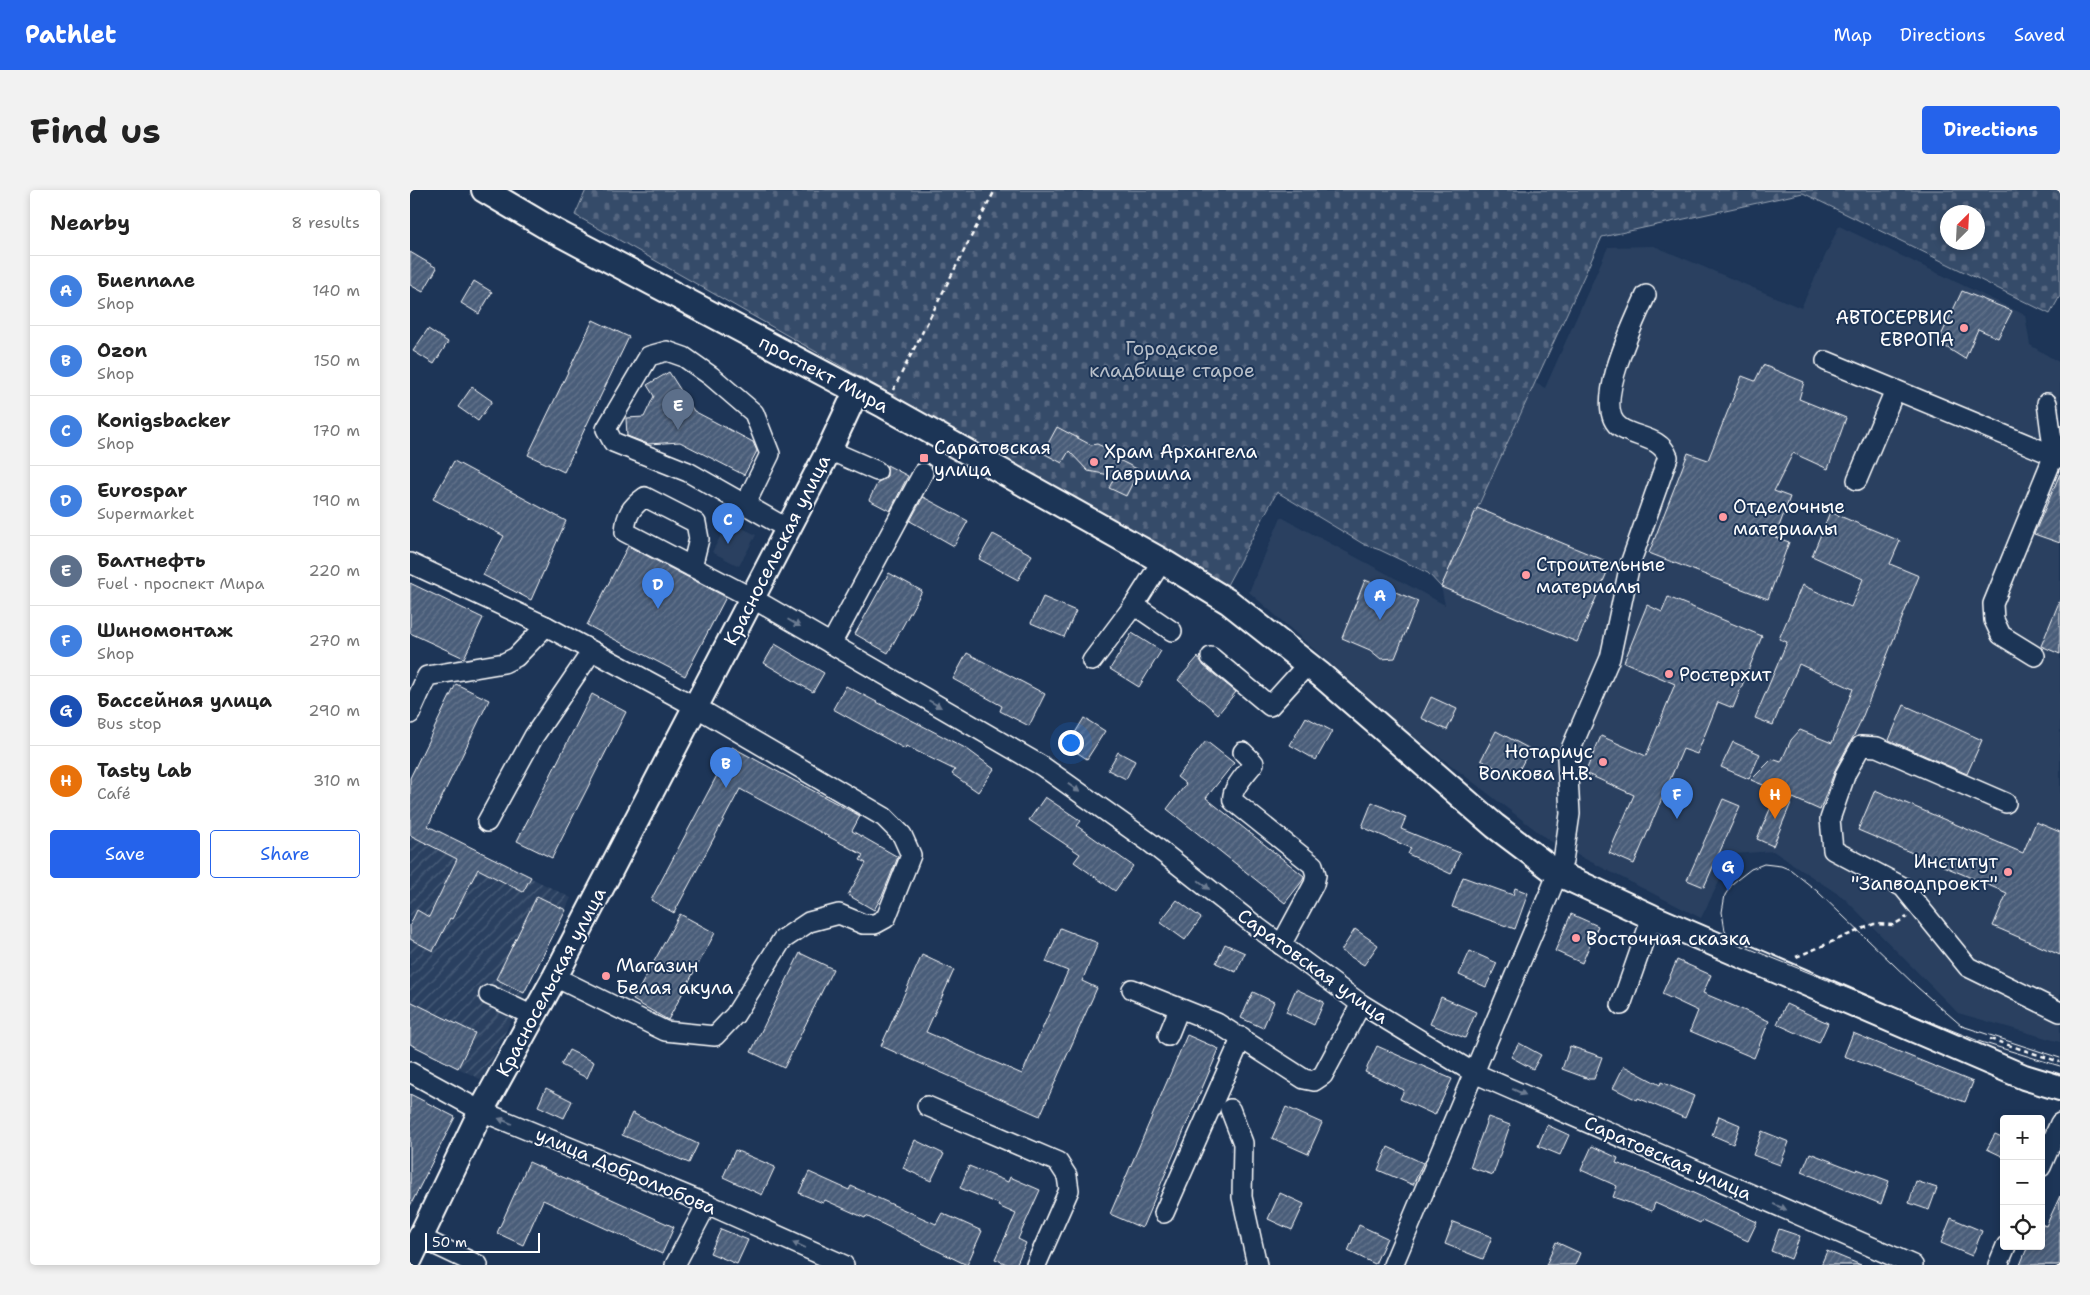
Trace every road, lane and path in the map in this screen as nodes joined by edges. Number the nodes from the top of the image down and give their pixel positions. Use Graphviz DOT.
graph roads {
  1 [pos="484,190"];
  2 [pos="995,190"];
  3 [pos="1646,295"];
  4 [pos="1826,361"];
  5 [pos="1895,390"];
  6 [pos="856,392"];
  7 [pos="2047,403"];
  8 [pos="885,406"];
  9 [pos="829,450"];
  10 [pos="2057,457"];
  11 [pos="877,471"];
  12 [pos="923,473"];
  13 [pos="1857,480"];
  14 [pos="745,506"];
  15 [pos="788,529"];
  16 [pos="1162,561"];
  17 [pos="410,562"];
  18 [pos="692,567"];
  19 [pos="752,598"];
  20 [pos="1134,605"];
  21 [pos="546,626"];
  22 [pos="1172,631"];
  23 [pos="830,644"];
  24 [pos="592,651"];
  25 [pos="2035,656"];
  26 [pos="1211,657"];
  27 [pos="1092,662"];
  28 [pos="1308,664"];
  29 [pos="696,707"];
  30 [pos="410,714"];
  31 [pos="1242,752"];
  32 [pos="2006,803"];
  33 [pos="487,822"];
  34 [pos="1557,873"];
  35 [pos="1922,909"];
  36 [pos="1652,917"];
  37 [pos="1281,945"];
  38 [pos="1796,957"];
  39 [pos="555,977"];
  40 [pos="1132,989"];
  41 [pos="489,995"];
  42 [pos="1361,1004"];
  43 [pos="1621,1005"];
  44 [pos="1179,1009"];
  45 [pos="2060,1012"];
  46 [pos="533,1016"];
  47 [pos="1168,1036"];
  48 [pos="1242,1037"];
  49 [pos="410,1072"];
  50 [pos="1474,1073"];
  51 [pos="2060,1088"];
  52 [pos="927,1106"];
  53 [pos="1230,1108"];
  54 [pos="481,1111"];
  55 [pos="2060,1123"];
  56 [pos="2049,1160"];
  57 [pos="706,1204"];
  58 [pos="1164,1214"];
  59 [pos="421,1238"];
  60 [pos="2004,1250"];
  61 [pos="410,1259"];
  62 [pos="1401,1263"];
  63 [pos="478,1265"];
  64 [pos="675,1265"];
  65 [pos="844,1265"];
  66 [pos="1036,1265"];
  67 [pos="1257,1265"];
  68 [pos="1912,1265"];
  69 [pos="1998,1265"];
  1 -- 6 [label="main road, проспект Мира"];
  2 -- 8 [label="path"];
  3 -- 34 [label="street"];
  4 -- 5 [label="street"];
  5 -- 10 [label="street"];
  5 -- 13 [label="street"];
  6 -- 8 [label="main road, проспект Мира"];
  6 -- 9 [label="main road, Красносельская улица"];
  7 -- 10 [label="street"];
  8 -- 16 [label="main road, проспект Мира"];
  9 -- 11 [label="street"];
  9 -- 15 [label="main road, Красносельская улица"];
  10 -- 25 [label="street"];
  12 -- 23 [label="street"];
  14 -- 14 [label="street"];
  14 -- 15 [label="street"];
  15 -- 19 [label="main road, Красносельская улица"];
  16 -- 20 [label="street"];
  16 -- 28 [label="main road, проспект Мира"];
  17 -- 21 [label="street"];
  18 -- 19 [label="street, Саратовская улица"];
  19 -- 23 [label="street, Саратовская улица, one-way"];
  19 -- 29 [label="main road, Красносельская улица"];
  20 -- 22 [label="street"];
  20 -- 27 [label="street"];
  21 -- 24 [label="street"];
  21 -- 30 [label="street"];
  23 -- 37 [label="street, Саратовская улица, one-way"];
  24 -- 29 [label="street"];
  24 -- 33 [label="street"];
  26 -- 28 [label="street"];
  28 -- 34 [label="main road, проспект Мира"];
  29 -- 39 [label="main road, Красносельская улица"];
  29 -- 39 [label="street"];
  31 -- 37 [label="street"];
  32 -- 35 [label="street"];
  34 -- 36 [label="main road, проспект Мира"];
  34 -- 50 [label="street"];
  35 -- 38 [label="path"];
  35 -- 45 [label="street"];
  36 -- 43 [label="street"];
  36 -- 51 [label="main road, проспект Мира"];
  37 -- 42 [label="street, Саратовская улица"];
  39 -- 46 [label="main road, Красносельская улица"];
  40 -- 44 [label="street"];
  41 -- 46 [label="street"];
  42 -- 48 [label="street"];
  42 -- 50 [label="street, Саратовская улица"];
  44 -- 47 [label="street"];
  44 -- 48 [label="street"];
  46 -- 54 [label="main road, Красносельская улица"];
  48 -- 58 [label="street"];
  49 -- 54 [label="street, улица Добролюбова"];
  50 -- 62 [label="street"];
  50 -- 68 [label="street, Саратовская улица, one-way"];
  52 -- 66 [label="street"];
  53 -- 67 [label="street"];
  57 -- 54 [label="street, улица Добролюбова, one-way"];
  54 -- 59 [label="main road, Красносельская улица"];
  55 -- 56 [label="street"];
  57 -- 64 [label="street"];
  65 -- 57 [label="street, улица Добролюбова, one-way"];
  59 -- 61 [label="main road, Красносельская улица"];
  59 -- 63 [label="street"];
  60 -- 69 [label="street"];
}
